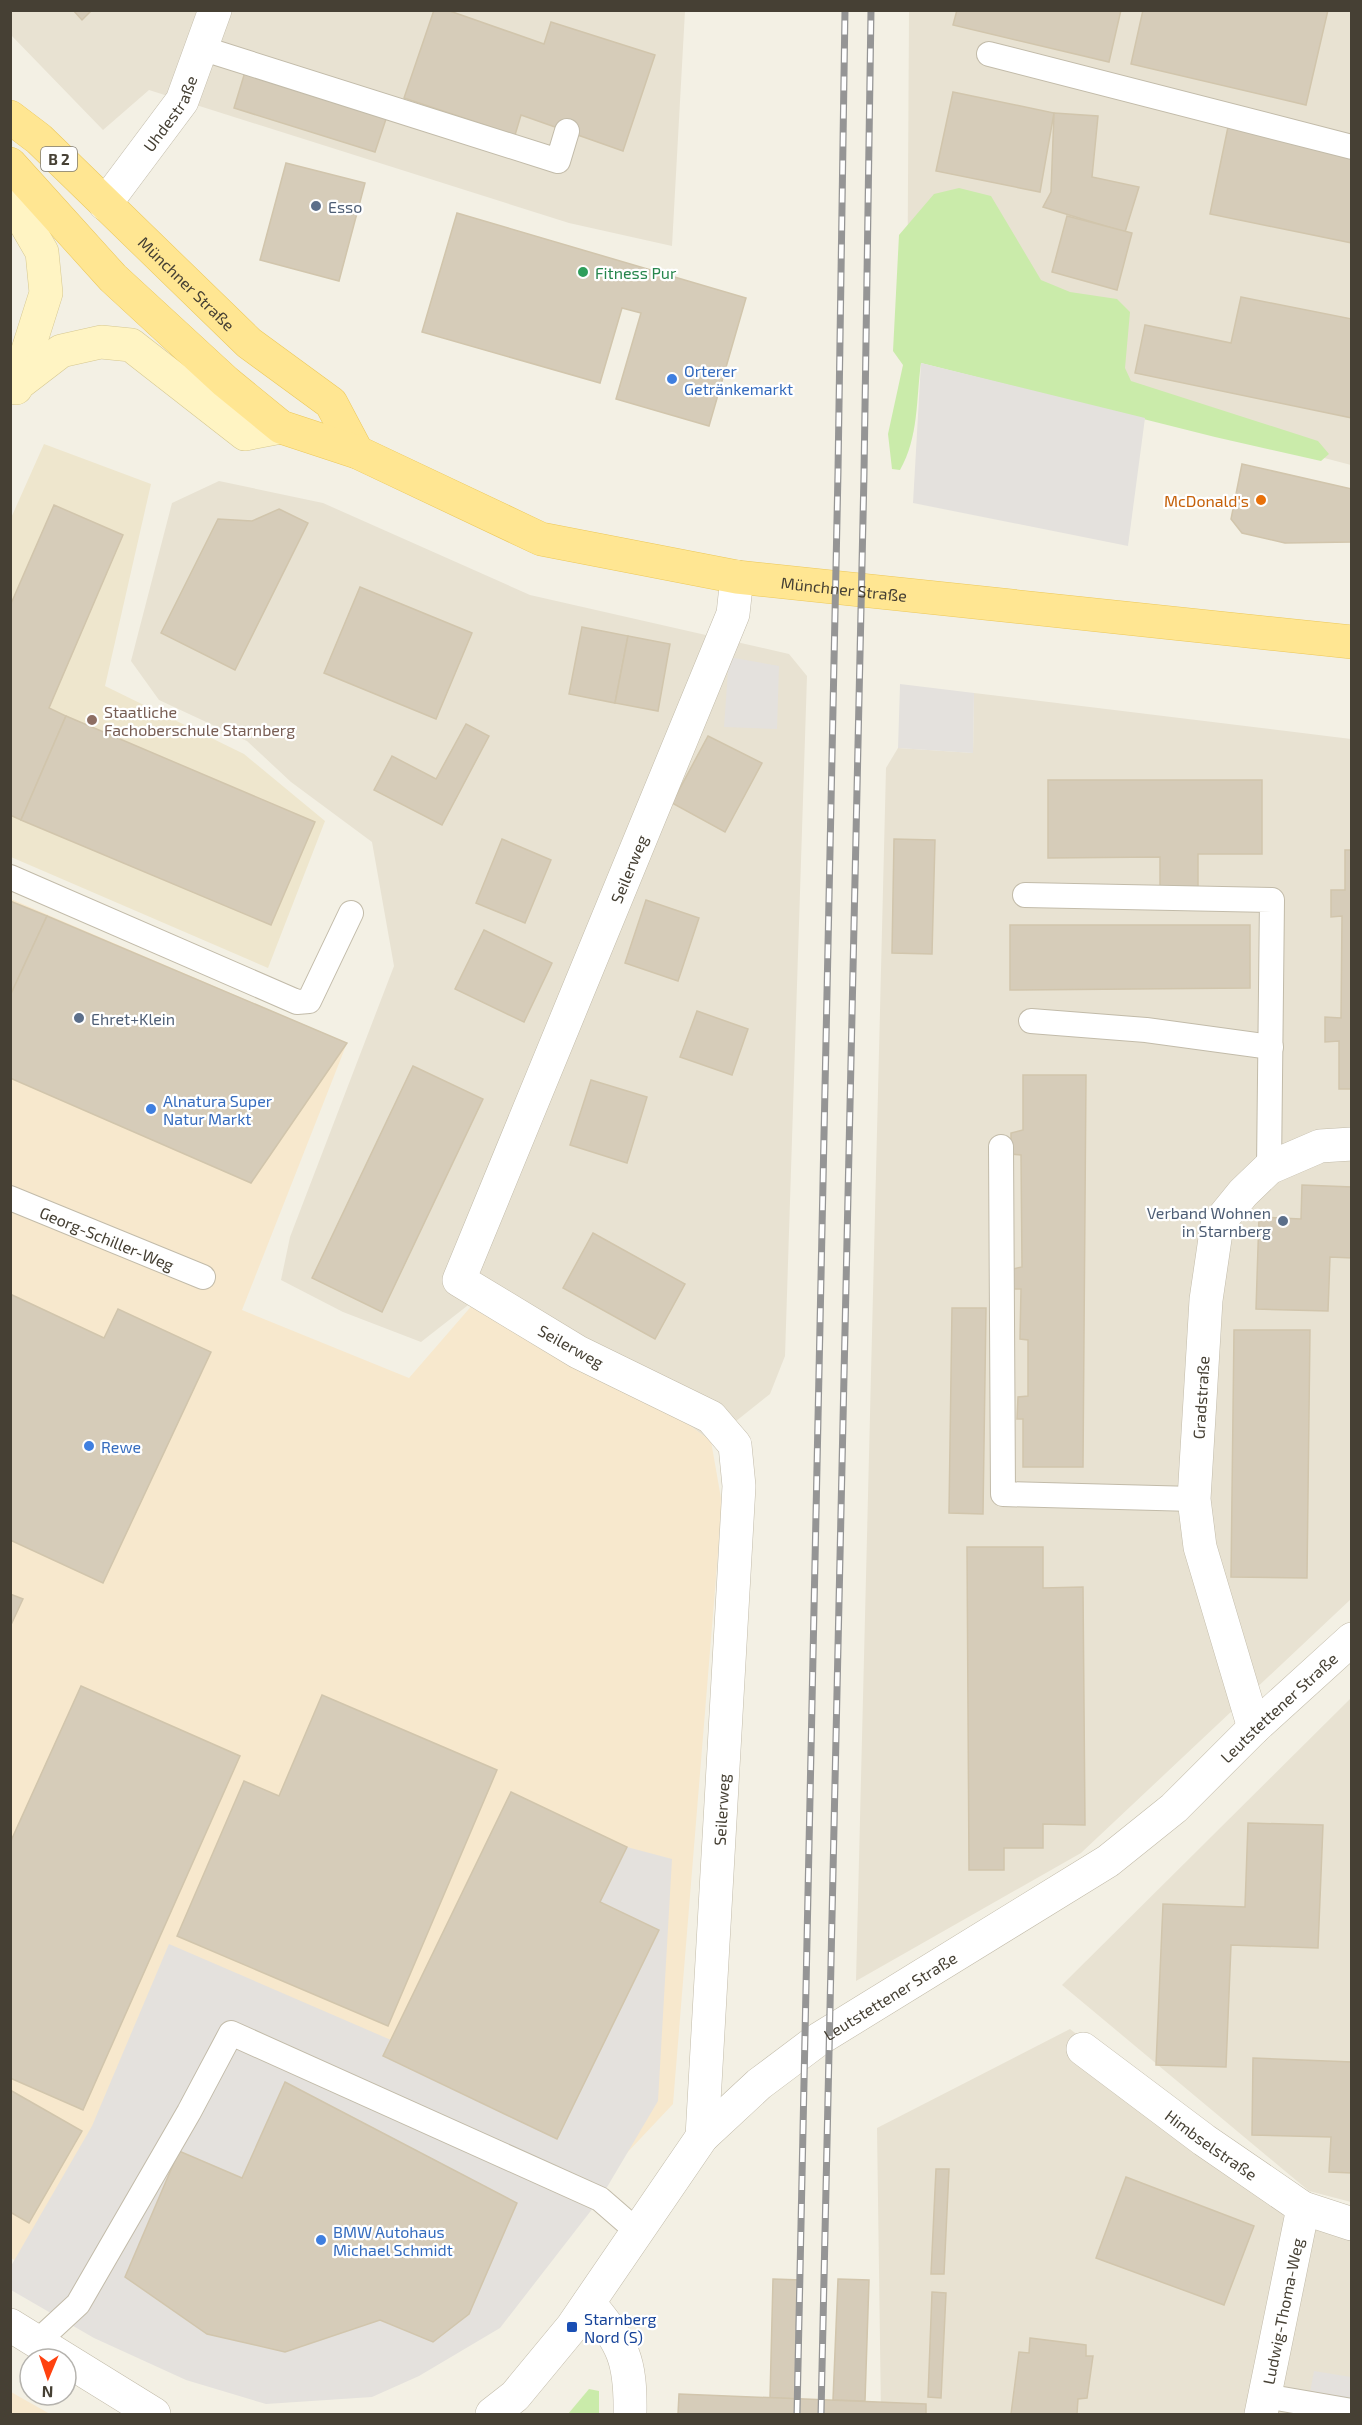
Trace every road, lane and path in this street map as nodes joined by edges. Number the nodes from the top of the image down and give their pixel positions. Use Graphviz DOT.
graph roads {
  1 [pos="214,10"];
  2 [pos="201,48"];
  3 [pos="989,54"];
  4 [pos="10,117"];
  5 [pos="567,131"];
  6 [pos="1352,147"];
  7 [pos="10,164"];
  8 [pos="10,197"];
  9 [pos="105,204"];
  10 [pos="14,392"];
  11 [pos="281,427"];
  12 [pos="357,452"];
  13 [pos="737,577"];
  14 [pos="1352,642"];
  15 [pos="10,877"];
  16 [pos="1025,895"];
  17 [pos="351,913"];
  18 [pos="1031,1021"];
  19 [pos="1271,1047"];
  20 [pos="1352,1144"];
  21 [pos="1001,1147"];
  22 [pos="1269,1168"];
  23 [pos="10,1198"];
  24 [pos="203,1277"];
  25 [pos="1194,1499"];
  26 [pos="1352,1639"];
  27 [pos="1254,1728"];
  28 [pos="1083,2049"];
  29 [pos="702,2137"];
  30 [pos="1303,2208"];
  31 [pos="1352,2224"];
  32 [pos="638,2232"];
  33 [pos="589,2303"];
  34 [pos="10,2325"];
  35 [pos="38,2341"];
  36 [pos="1263,2405"];
  37 [pos="1352,2411"];
  38 [pos="154,2415"];
  39 [pos="492,2415"];
  40 [pos="630,2415"];
  1 -- 2 [label="street, Uhdestraße"];
  2 -- 5 [label="lane"];
  2 -- 9 [label="street, Uhdestraße"];
  3 -- 6 [label="lane"];
  4 -- 9 [label="main road, Münchner Straße / B 2"];
  7 -- 11 [label="main road, Münchner Straße"];
  8 -- 10 [label="main road"];
  9 -- 12 [label="main road, Münchner Straße"];
  10 -- 11 [label="main road"];
  11 -- 12 [label="main road, Münchner Straße"];
  12 -- 13 [label="main road, Münchner Straße"];
  13 -- 14 [label="main road, Münchner Straße"];
  13 -- 29 [label="street, Seilerweg"];
  15 -- 17 [label="lane"];
  16 -- 19 [label="lane"];
  18 -- 19 [label="lane"];
  19 -- 22 [label="lane"];
  20 -- 22 [label="street, Gradstraße"];
  21 -- 25 [label="lane"];
  22 -- 25 [label="street, Gradstraße"];
  23 -- 24 [label="lane, Georg-Schiller-Weg"];
  25 -- 27 [label="street, Gradstraße"];
  26 -- 27 [label="street, Leutstettener Straße"];
  27 -- 29 [label="street, Leutstettener Straße"];
  28 -- 30 [label="street, Himbselstraße"];
  29 -- 32 [label="street, Leutstettener Straße"];
  30 -- 31 [label="street, Himbselstraße"];
  30 -- 36 [label="street, Ludwig-Thoma-Weg"];
  32 -- 33 [label="street, Leutstettener Straße"];
  32 -- 35 [label="lane"];
  33 -- 39 [label="street, Leutstettener Straße"];
  33 -- 40 [label="street"];
  34 -- 35 [label="street"];
  35 -- 38 [label="street"];
  36 -- 37 [label="lane"];
}
